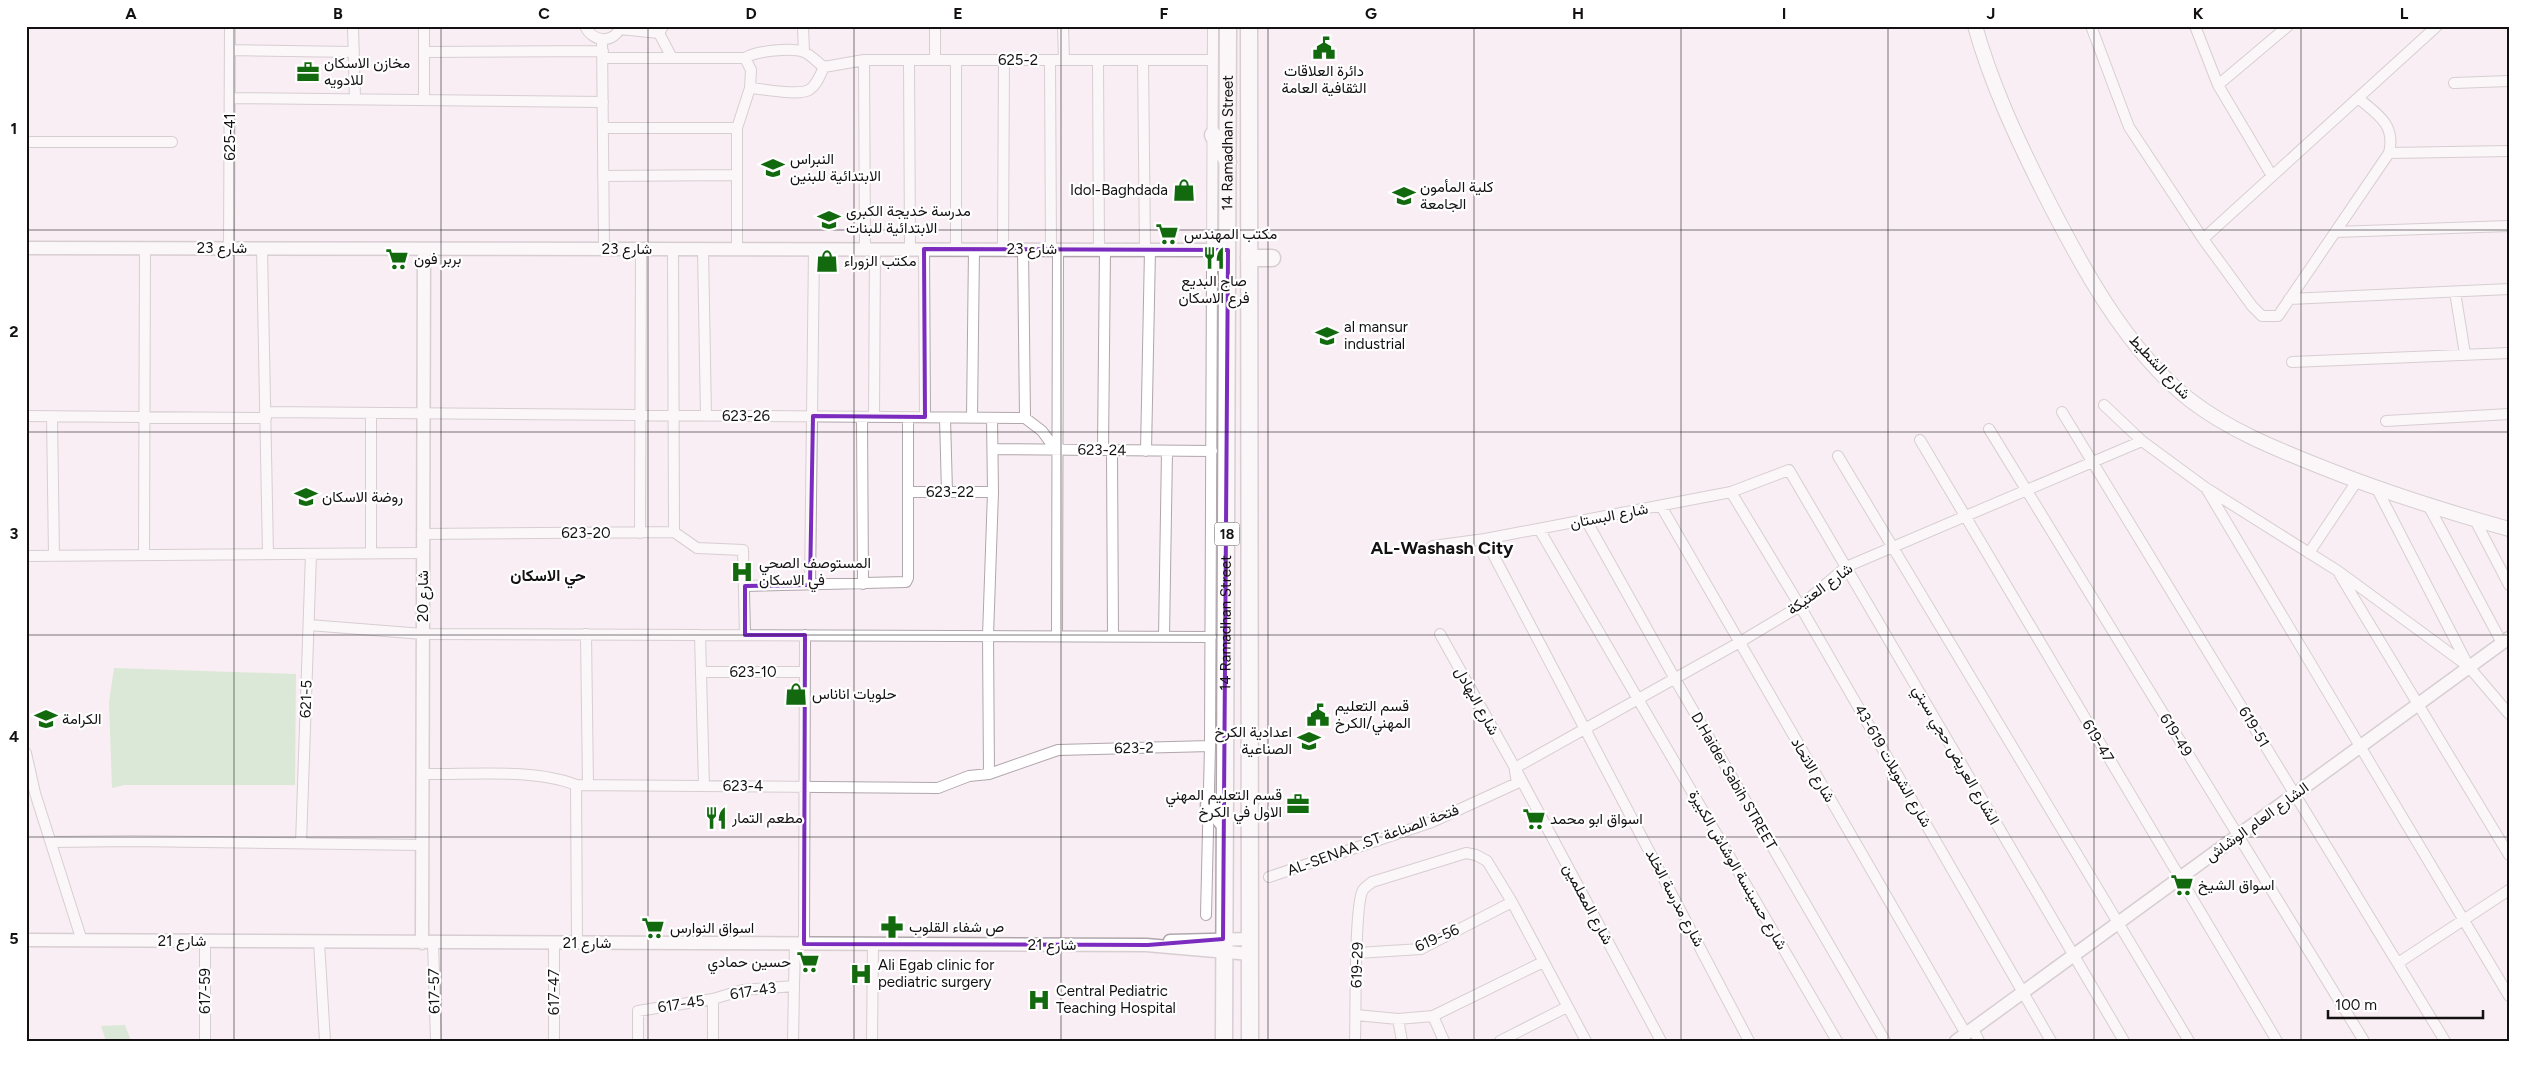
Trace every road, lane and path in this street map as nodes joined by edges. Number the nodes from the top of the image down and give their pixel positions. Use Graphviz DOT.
graph roads {
  1 [pos="230,26"];
  2 [pos="353,26"];
  3 [pos="424,26"];
  4 [pos="585,26"];
  5 [pos="803,26"];
  6 [pos="935,26"];
  7 [pos="1063,26"];
  8 [pos="1213,26"];
  9 [pos="1228,26"];
  10 [pos="1249,26"];
  11 [pos="1975,26"];
  12 [pos="2091,26"];
  13 [pos="2195,26"];
  14 [pos="2288,26"];
  15 [pos="620,28"];
  16 [pos="2430,28"];
  17 [pos="661,29"];
  18 [pos="602,40"];
  19 [pos="230,50"];
  20 [pos="354,52"];
  21 [pos="424,52"];
  22 [pos="804,52"];
  23 [pos="603,54"];
  24 [pos="672,58"];
  25 [pos="745,58"];
  26 [pos="864,60"];
  27 [pos="909,60"];
  28 [pos="935,60"];
  29 [pos="956,60"];
  30 [pos="1004,60"];
  31 [pos="1050,60"];
  32 [pos="1064,60"];
  33 [pos="1098,60"];
  34 [pos="1143,60"];
  35 [pos="1213,60"];
  36 [pos="824,67"];
  37 [pos="2509,80"];
  38 [pos="2454,83"];
  39 [pos="2218,85"];
  40 [pos="750,88"];
  41 [pos="230,98"];
  42 [pos="2358,98"];
  43 [pos="355,99"];
  44 [pos="424,100"];
  45 [pos="603,102"];
  46 [pos="603,128"];
  47 [pos="737,128"];
  48 [pos="1213,135"];
  49 [pos="26,142"];
  50 [pos="172,142"];
  51 [pos="2509,151"];
  52 [pos="2389,153"];
  53 [pos="1228,162"];
  54 [pos="737,175"];
  55 [pos="604,176"];
  56 [pos="2272,176"];
  57 [pos="2509,226"];
  58 [pos="2335,232"];
  59 [pos="2203,239"];
  60 [pos="26,248"];
  61 [pos="145,248"];
  62 [pos="229,248"];
  63 [pos="262,248"];
  64 [pos="424,248"];
  65 [pos="604,249"];
  66 [pos="641,249"];
  67 [pos="673,249"];
  68 [pos="703,249"];
  69 [pos="736,249"];
  70 [pos="814,249"];
  71 [pos="870,249"];
  72 [pos="910,249"];
  73 [pos="924,249"];
  74 [pos="956,249"];
  75 [pos="974,249"];
  76 [pos="1003,249"];
  77 [pos="1023,249"];
  78 [pos="1055,249"];
  79 [pos="1102,250"];
  80 [pos="1147,250"];
  81 [pos="1220,250"];
  82 [pos="1250,258"];
  83 [pos="1272,258"];
  84 [pos="2509,289"];
  85 [pos="2454,292"];
  86 [pos="2289,299"];
  87 [pos="2509,353"];
  88 [pos="2465,354"];
  89 [pos="1220,358"];
  90 [pos="2292,362"];
  91 [pos="2104,405"];
  92 [pos="2062,412"];
  93 [pos="371,413"];
  94 [pos="422,413"];
  95 [pos="2509,414"];
  96 [pos="266,415"];
  97 [pos="640,415"];
  98 [pos="674,415"];
  99 [pos="26,416"];
  100 [pos="52,416"];
  101 [pos="706,416"];
  102 [pos="813,416"];
  103 [pos="144,417"];
  104 [pos="862,417"];
  105 [pos="874,417"];
  106 [pos="908,417"];
  107 [pos="925,417"];
  108 [pos="945,418"];
  109 [pos="972,418"];
  110 [pos="992,418"];
  111 [pos="1026,418"];
  112 [pos="2386,421"];
  113 [pos="1988,429"];
  114 [pos="1920,440"];
  115 [pos="2142,441"];
  116 [pos="993,449"];
  117 [pos="1056,450"];
  118 [pos="1108,450"];
  119 [pos="1146,451"];
  120 [pos="1167,451"];
  121 [pos="1212,451"];
  122 [pos="1838,456"];
  123 [pos="2093,464"];
  124 [pos="1788,470"];
  125 [pos="2357,481"];
  126 [pos="2206,488"];
  127 [pos="2377,489"];
  128 [pos="908,492"];
  129 [pos="947,492"];
  130 [pos="993,492"];
  131 [pos="1731,492"];
  132 [pos="2027,492"];
  133 [pos="2428,505"];
  134 [pos="1661,506"];
  135 [pos="1965,516"];
  136 [pos="1586,520"];
  137 [pos="2475,520"];
  138 [pos="1539,529"];
  139 [pos="2509,529"];
  140 [pos="674,532"];
  141 [pos="640,533"];
  142 [pos="422,534"];
  143 [pos="1485,539"];
  144 [pos="1892,546"];
  145 [pos="1427,550"];
  146 [pos="371,553"];
  147 [pos="423,553"];
  148 [pos="2309,553"];
  149 [pos="268,554"];
  150 [pos="311,554"];
  151 [pos="26,556"];
  152 [pos="54,556"];
  153 [pos="144,556"];
  154 [pos="1846,567"];
  155 [pos="2338,571"];
  156 [pos="810,584"];
  157 [pos="863,584"];
  158 [pos="2509,585"];
  159 [pos="744,586"];
  160 [pos="1800,606"];
  161 [pos="309,625"];
  162 [pos="423,634"];
  163 [pos="586,634"];
  164 [pos="1440,634"];
  165 [pos="700,635"];
  166 [pos="746,635"];
  167 [pos="805,635"];
  168 [pos="988,636"];
  169 [pos="1058,636"];
  170 [pos="1112,636"];
  171 [pos="1164,637"];
  172 [pos="1211,637"];
  173 [pos="2505,640"];
  174 [pos="1740,642"];
  175 [pos="2469,667"];
  176 [pos="701,672"];
  177 [pos="805,672"];
  178 [pos="1675,679"];
  179 [pos="1638,700"];
  180 [pos="2417,705"];
  181 [pos="2509,714"];
  182 [pos="1586,729"];
  183 [pos="2361,745"];
  184 [pos="1210,746"];
  185 [pos="1058,750"];
  186 [pos="26,753"];
  187 [pos="1514,768"];
  188 [pos="423,774"];
  189 [pos="990,774"];
  190 [pos="576,785"];
  191 [pos="588,785"];
  192 [pos="704,786"];
  193 [pos="805,787"];
  194 [pos="2295,794"];
  195 [pos="1209,805"];
  196 [pos="1224,824"];
  197 [pos="2238,835"];
  198 [pos="51,842"];
  199 [pos="301,843"];
  200 [pos="422,845"];
  201 [pos="2509,855"];
  202 [pos="1269,877"];
  203 [pos="2180,878"];
  204 [pos="2509,890"];
  205 [pos="1512,902"];
  206 [pos="1206,914"];
  207 [pos="2464,919"];
  208 [pos="2117,923"];
  209 [pos="26,940"];
  210 [pos="82,941"];
  211 [pos="205,941"];
  212 [pos="319,942"];
  213 [pos="428,942"];
  214 [pos="554,943"];
  215 [pos="577,943"];
  216 [pos="800,944"];
  217 [pos="873,944"];
  218 [pos="1223,945"];
  219 [pos="1250,946"];
  220 [pos="1357,954"];
  221 [pos="2074,955"];
  222 [pos="1543,962"];
  223 [pos="2398,962"];
  224 [pos="794,986"];
  225 [pos="2024,991"];
  226 [pos="2509,996"];
  227 [pos="713,999"];
  228 [pos="1567,1007"];
  229 [pos="1356,1015"];
  230 [pos="1433,1016"];
  231 [pos="1398,1019"];
  232 [pos="1965,1034"];
  233 [pos="204,1041"];
  234 [pos="324,1041"];
  235 [pos="436,1041"];
  236 [pos="554,1041"];
  237 [pos="638,1041"];
  238 [pos="713,1041"];
  239 [pos="793,1041"];
  240 [pos="872,1041"];
  241 [pos="1224,1041"];
  242 [pos="1250,1041"];
  243 [pos="1355,1041"];
  244 [pos="1402,1041"];
  245 [pos="1444,1041"];
  246 [pos="1500,1041"];
  247 [pos="1586,1041"];
  248 [pos="1661,1041"];
  249 [pos="1749,1041"];
  250 [pos="1837,1041"];
  251 [pos="1885,1041"];
  252 [pos="1979,1041"];
  253 [pos="2051,1041"];
  254 [pos="2124,1041"];
  255 [pos="2189,1041"];
  256 [pos="2277,1041"];
  257 [pos="2364,1041"];
  258 [pos="2445,1041"];
  1 -- 19 [label="street, 625-41"];
  2 -- 20 [label="street"];
  3 -- 21 [label="street"];
  4 -- 18 [label="street"];
  5 -- 22 [label="street"];
  6 -- 28 [label="street"];
  7 -- 32 [label="street"];
  8 -- 35 [label="street"];
  9 -- 53 [label="main road, 14 Ramadhan Street / 18"];
  10 -- 82 [label="main road, 14 Ramadhan Street / 18"];
  11 -- 125 [label="main road, شارع الشطيط"];
  12 -- 59 [label="street"];
  13 -- 39 [label="street"];
  14 -- 39 [label="street"];
  15 -- 17 [label="street"];
  15 -- 18 [label="street"];
  16 -- 42 [label="street"];
  17 -- 24 [label="street"];
  18 -- 23 [label="street"];
  19 -- 20 [label="street"];
  19 -- 41 [label="street, 625-41"];
  20 -- 43 [label="street"];
  21 -- 23 [label="street"];
  21 -- 44 [label="street"];
  22 -- 25 [label="street"];
  22 -- 36 [label="street"];
  23 -- 24 [label="street"];
  23 -- 45 [label="street"];
  24 -- 25 [label="street"];
  25 -- 40 [label="street"];
  26 -- 27 [label="street, 625-2"];
  26 -- 36 [label="street, 625-2"];
  26 -- 71 [label="street"];
  27 -- 28 [label="street, 625-2"];
  27 -- 72 [label="street"];
  28 -- 29 [label="street, 625-2"];
  29 -- 30 [label="street, 625-2"];
  29 -- 74 [label="street"];
  30 -- 31 [label="street, 625-2"];
  30 -- 76 [label="street"];
  31 -- 32 [label="street, 625-2"];
  31 -- 78 [label="street"];
  32 -- 33 [label="street, 625-2"];
  33 -- 34 [label="street, 625-2"];
  33 -- 79 [label="street"];
  34 -- 35 [label="street, 625-2"];
  34 -- 80 [label="street"];
  35 -- 48 [label="street"];
  36 -- 40 [label="street"];
  37 -- 38 [label="street"];
  39 -- 56 [label="street"];
  40 -- 47 [label="street"];
  41 -- 43 [label="street"];
  41 -- 62 [label="street, 625-41"];
  42 -- 52 [label="street"];
  42 -- 56 [label="street"];
  43 -- 44 [label="street"];
  44 -- 45 [label="street"];
  45 -- 46 [label="street"];
  46 -- 47 [label="street"];
  46 -- 55 [label="street"];
  47 -- 54 [label="street"];
  48 -- 53 [label="main road"];
  48 -- 81 [label="street"];
  49 -- 50 [label="street"];
  51 -- 52 [label="street"];
  52 -- 58 [label="street"];
  53 -- 81 [label="main road, 14 Ramadhan Street / 18"];
  54 -- 55 [label="street"];
  54 -- 69 [label="street"];
  55 -- 65 [label="street"];
  56 -- 59 [label="street"];
  57 -- 58 [label="street"];
  58 -- 86 [label="street"];
  59 -- 86 [label="street"];
  60 -- 61 [label="street, شارع 23"];
  61 -- 62 [label="street, شارع 23"];
  61 -- 103 [label="street"];
  62 -- 63 [label="street, شارع 23"];
  63 -- 64 [label="street, شارع 23"];
  63 -- 96 [label="street"];
  64 -- 65 [label="street, شارع 23"];
  64 -- 94 [label="street, شارع 20"];
  65 -- 66 [label="street, شارع 23"];
  66 -- 67 [label="street, شارع 23"];
  66 -- 97 [label="street"];
  67 -- 68 [label="street, شارع 23"];
  67 -- 98 [label="street"];
  68 -- 69 [label="street, شارع 23"];
  68 -- 101 [label="street"];
  69 -- 70 [label="street, شارع 23"];
  70 -- 71 [label="street, شارع 23"];
  70 -- 102 [label="street"];
  71 -- 72 [label="street, شارع 23"];
  71 -- 105 [label="street"];
  72 -- 73 [label="street, شارع 23"];
  73 -- 74 [label="street, شارع 23"];
  73 -- 107 [label="street"];
  74 -- 75 [label="street, شارع 23"];
  75 -- 76 [label="street, شارع 23"];
  75 -- 109 [label="street"];
  76 -- 77 [label="street, شارع 23"];
  77 -- 78 [label="street, شارع 23"];
  77 -- 111 [label="street"];
  78 -- 79 [label="street, شارع 23"];
  78 -- 117 [label="street"];
  79 -- 80 [label="street, شارع 23"];
  79 -- 118 [label="street"];
  80 -- 81 [label="street, شارع 23"];
  80 -- 119 [label="street"];
  81 -- 89 [label="main road, 14 Ramadhan Street / 18"];
  82 -- 83 [label="main road"];
  82 -- 219 [label="main road, 14 Ramadhan Street / 18"];
  84 -- 85 [label="street"];
  85 -- 86 [label="street"];
  85 -- 88 [label="street"];
  87 -- 88 [label="street"];
  88 -- 90 [label="street"];
  89 -- 121 [label="street"];
  89 -- 196 [label="main road, 14 Ramadhan Street / 18"];
  91 -- 115 [label="street"];
  92 -- 123 [label="street, 619-51"];
  93 -- 94 [label="street, 623-26"];
  93 -- 96 [label="street, 623-26"];
  93 -- 146 [label="street"];
  94 -- 97 [label="street, 623-26"];
  94 -- 142 [label="street, شارع 20"];
  95 -- 112 [label="street"];
  96 -- 103 [label="street, 623-26"];
  96 -- 149 [label="street"];
  97 -- 98 [label="street, 623-26"];
  97 -- 141 [label="street"];
  98 -- 101 [label="street, 623-26"];
  98 -- 140 [label="street"];
  99 -- 100 [label="street, 623-26"];
  100 -- 103 [label="street, 623-26"];
  100 -- 152 [label="street"];
  101 -- 102 [label="street, 623-26"];
  102 -- 104 [label="street, 623-26"];
  102 -- 156 [label="street"];
  103 -- 153 [label="street"];
  104 -- 105 [label="street, 623-26"];
  104 -- 157 [label="street"];
  105 -- 106 [label="street, 623-26"];
  106 -- 107 [label="street, 623-26"];
  106 -- 128 [label="street"];
  107 -- 108 [label="street, 623-26"];
  108 -- 109 [label="street, 623-26"];
  108 -- 129 [label="street"];
  109 -- 110 [label="street, 623-26"];
  110 -- 111 [label="street, 623-26"];
  110 -- 116 [label="street"];
  111 -- 117 [label="street"];
  113 -- 132 [label="street, 619-49"];
  114 -- 135 [label="street, 619-47"];
  115 -- 123 [label="street, شارع العتيکة"];
  115 -- 126 [label="street"];
  116 -- 117 [label="street, 623-24"];
  116 -- 130 [label="street"];
  117 -- 118 [label="street, 623-24"];
  117 -- 169 [label="street"];
  118 -- 119 [label="street, 623-24"];
  118 -- 170 [label="street"];
  119 -- 120 [label="street, 623-24"];
  120 -- 121 [label="street, 623-24"];
  120 -- 171 [label="street"];
  121 -- 172 [label="street"];
  122 -- 144 [label="street"];
  123 -- 132 [label="street, شارع العتيکة"];
  123 -- 194 [label="street, 619-51"];
  124 -- 131 [label="street, شارع البستان"];
  124 -- 154 [label="street, الشارع العريض حجي سبتي"];
  125 -- 127 [label="main road, شارع الشطيط"];
  125 -- 148 [label="street"];
  126 -- 148 [label="street"];
  126 -- 183 [label="street"];
  127 -- 133 [label="main road, شارع الشطيط"];
  127 -- 175 [label="street"];
  128 -- 129 [label="street, 623-22"];
  128 -- 157 [label="street"];
  129 -- 130 [label="street, 623-22"];
  130 -- 168 [label="street"];
  131 -- 134 [label="street, شارع البستان"];
  131 -- 160 [label="street, شارع الشويلات 619-43"];
  132 -- 135 [label="street, شارع العتيکة"];
  132 -- 197 [label="street, 619-49"];
  133 -- 137 [label="main road, شارع الشطيط"];
  133 -- 173 [label="street"];
  134 -- 136 [label="street, شارع البستان"];
  134 -- 174 [label="street, شارع الاتحاد"];
  135 -- 144 [label="street, شارع العتيکة"];
  135 -- 203 [label="street, 619-47"];
  136 -- 138 [label="street, شارع البستان"];
  136 -- 178 [label="street, D.Haider Sabih STREET"];
  137 -- 139 [label="main road, شارع الشطيط"];
  137 -- 158 [label="street"];
  138 -- 143 [label="street, شارع البستان"];
  138 -- 179 [label="street, شارع حسينسة الوشاش الكبيرة"];
  140 -- 141 [label="street, 623-20"];
  140 -- 159 [label="street"];
  141 -- 142 [label="street, 623-20"];
  142 -- 147 [label="street, شارع 20"];
  143 -- 145 [label="street, شارع البستان"];
  143 -- 182 [label="street, شارع مدرسة الخلد"];
  144 -- 154 [label="street, شارع العتيکة"];
  144 -- 208 [label="street"];
  146 -- 147 [label="street"];
  146 -- 150 [label="street"];
  147 -- 162 [label="street, شارع 20"];
  148 -- 155 [label="street"];
  149 -- 150 [label="street"];
  149 -- 153 [label="street"];
  150 -- 161 [label="street, 621-5"];
  151 -- 152 [label="street"];
  152 -- 153 [label="street"];
  154 -- 160 [label="street, شارع العتيکة"];
  154 -- 221 [label="street, الشارع العريض حجي سبتي"];
  155 -- 175 [label="street"];
  155 -- 180 [label="street"];
  156 -- 157 [label="street"];
  156 -- 159 [label="street"];
  159 -- 166 [label="street"];
  160 -- 174 [label="street, شارع العتيکة"];
  160 -- 225 [label="street, شارع الشويلات 619-43"];
  161 -- 162 [label="street"];
  161 -- 199 [label="street, 621-5"];
  162 -- 163 [label="street"];
  162 -- 188 [label="street, شارع 20"];
  163 -- 165 [label="street"];
  163 -- 191 [label="street"];
  164 -- 187 [label="street, شارع البهادل"];
  165 -- 166 [label="street"];
  165 -- 176 [label="street"];
  166 -- 167 [label="street"];
  167 -- 168 [label="street"];
  167 -- 177 [label="street, 617-43"];
  168 -- 169 [label="street"];
  168 -- 189 [label="street"];
  169 -- 170 [label="street"];
  170 -- 171 [label="street"];
  171 -- 172 [label="street"];
  172 -- 184 [label="street"];
  173 -- 175 [label="street, الشارع العام الوشاش"];
  174 -- 178 [label="street, شارع العتيکة"];
  174 -- 232 [label="street, شارع الاتحاد"];
  175 -- 180 [label="street, الشارع العام الوشاش"];
  175 -- 181 [label="street"];
  176 -- 177 [label="street, 623-10"];
  176 -- 192 [label="street"];
  177 -- 193 [label="street, 617-43"];
  178 -- 179 [label="street, شارع العتيکة"];
  178 -- 251 [label="street, D.Haider Sabih STREET"];
  179 -- 182 [label="street, شارع العتيکة"];
  179 -- 250 [label="street, شارع حسينسة الوشاش الكبيرة"];
  180 -- 183 [label="street, الشارع العام الوشاش"];
  180 -- 201 [label="street"];
  182 -- 187 [label="street, شارع العتيکة"];
  182 -- 249 [label="street, شارع مدرسة الخلد"];
  183 -- 194 [label="street, الشارع العام الوشاش"];
  183 -- 207 [label="street"];
  184 -- 185 [label="street, 623-2"];
  184 -- 195 [label="street"];
  185 -- 189 [label="street, 623-4"];
  186 -- 198 [label="street"];
  187 -- 202 [label="street, AL-SENAA .ST فتحة الصناعة"];
  187 -- 248 [label="street, شارع المعلمين"];
  188 -- 190 [label="street, 623-4"];
  188 -- 200 [label="street, شارع 20"];
  189 -- 193 [label="street, 623-4"];
  190 -- 191 [label="street, 623-4"];
  190 -- 215 [label="street"];
  191 -- 192 [label="street, 623-4"];
  192 -- 193 [label="street, 623-4"];
  193 -- 216 [label="street, 617-43"];
  194 -- 197 [label="street, الشارع العام الوشاش"];
  194 -- 223 [label="street, 619-51"];
  195 -- 196 [label="main road"];
  195 -- 206 [label="street"];
  196 -- 218 [label="main road, 14 Ramadhan Street / 18"];
  197 -- 203 [label="street, الشارع العام الوشاش"];
  197 -- 257 [label="street, 619-49"];
  198 -- 199 [label="street"];
  198 -- 210 [label="street"];
  199 -- 200 [label="street"];
  200 -- 213 [label="street, شارع 20"];
  203 -- 208 [label="street, الشارع العام الوشاش"];
  203 -- 256 [label="street, 619-47"];
  204 -- 207 [label="street"];
  205 -- 220 [label="street, 619-56"];
  205 -- 220 [label="street, 619-29"];
  205 -- 222 [label="street"];
  207 -- 223 [label="street"];
  207 -- 226 [label="street"];
  208 -- 221 [label="street, الشارع العام الوشاش"];
  208 -- 255 [label="street"];
  209 -- 210 [label="street, شارع 21"];
  210 -- 211 [label="street, شارع 21"];
  211 -- 212 [label="street, شارع 21"];
  211 -- 233 [label="street, 617-59"];
  212 -- 213 [label="street, شارع 21"];
  212 -- 234 [label="street"];
  213 -- 214 [label="street, شارع 21"];
  213 -- 235 [label="street, 617-57"];
  214 -- 215 [label="street, شارع 21"];
  214 -- 236 [label="street, 617-47"];
  215 -- 216 [label="street, شارع 21"];
  216 -- 217 [label="street, شارع 21"];
  216 -- 224 [label="street, 617-43"];
  217 -- 218 [label="street, شارع 21"];
  217 -- 240 [label="street"];
  218 -- 219 [label="street, شارع 21"];
  218 -- 241 [label="main road, 14 Ramadhan Street / 18"];
  219 -- 242 [label="main road, 14 Ramadhan Street / 18"];
  220 -- 229 [label="street, 619-29"];
  221 -- 225 [label="street, الشارع العام الوشاش"];
  221 -- 254 [label="street, الشارع العريض حجي سبتي"];
  222 -- 228 [label="street"];
  222 -- 230 [label="street"];
  223 -- 258 [label="street, 619-51"];
  224 -- 227 [label="street, 617-43"];
  224 -- 239 [label="street, 617-43"];
  225 -- 232 [label="street, الشارع العام الوشاش"];
  225 -- 253 [label="street, شارع الشويلات 619-43"];
  227 -- 237 [label="street, 617-45"];
  227 -- 238 [label="street, 617-45"];
  228 -- 246 [label="street"];
  228 -- 247 [label="street"];
  229 -- 231 [label="street"];
  229 -- 243 [label="street, 619-29"];
  230 -- 231 [label="street"];
  230 -- 245 [label="street"];
  231 -- 244 [label="street"];
  232 -- 252 [label="street, شارع الاتحاد"];
}
